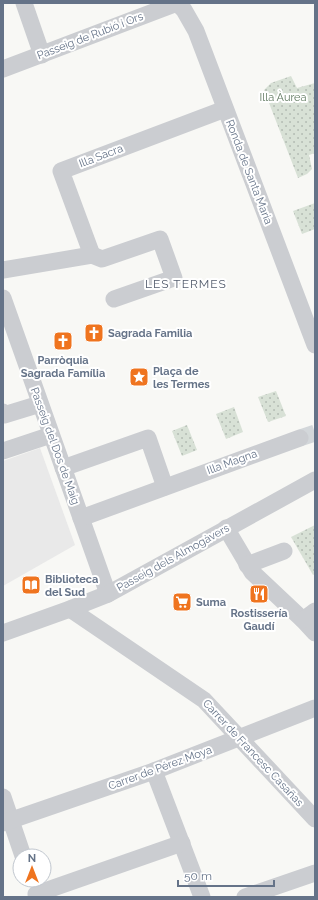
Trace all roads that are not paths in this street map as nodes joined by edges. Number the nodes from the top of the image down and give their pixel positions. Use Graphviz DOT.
graph roads {
  1 [pos="24,3"];
  2 [pos="177,3"];
  3 [pos="143,9"];
  4 [pos="42,54"];
  5 [pos="3,69"];
  6 [pos="225,109"];
  7 [pos="92,255"];
  8 [pos="3,270"];
  9 [pos="3,298"];
  10 [pos="114,299"];
  11 [pos="315,345"];
  12 [pos="40,404"];
  13 [pos="3,412"];
  14 [pos="51,435"];
  15 [pos="300,438"];
  16 [pos="3,451"];
  17 [pos="63,468"];
  18 [pos="315,480"];
  19 [pos="165,487"];
  20 [pos="81,518"];
  21 [pos="226,528"];
  22 [pos="284,551"];
  23 [pos="247,565"];
  24 [pos="108,594"];
  25 [pos="70,609"];
  26 [pos="309,616"];
  27 [pos="3,633"];
  28 [pos="315,633"];
  29 [pos="315,708"];
  30 [pos="239,738"];
  31 [pos="154,771"];
  32 [pos="3,797"];
  33 [pos="315,819"];
  34 [pos="7,821"];
  35 [pos="182,843"];
  36 [pos="19,848"];
  37 [pos="315,873"];
  38 [pos="35,890"];
  39 [pos="202,897"];
  40 [pos="245,897"];
  1 -- 4 [label="street"];
  2 -- 3 [label="street, Passeig de Rubió i Ors"];
  2 -- 6 [label="street, Ronda de Santa Maria"];
  3 -- 4 [label="street, Passeig de Rubió i Ors"];
  4 -- 5 [label="street, Passeig de Rubió i Ors"];
  6 -- 7 [label="street, Illa Sacra"];
  6 -- 11 [label="street, Ronda de Santa Maria"];
  7 -- 8 [label="street"];
  7 -- 10 [label="street"];
  9 -- 12 [label="street, Passeig del Dos de Maig"];
  12 -- 13 [label="street"];
  12 -- 14 [label="street, Passeig del Dos de Maig"];
  14 -- 16 [label="street"];
  14 -- 17 [label="street, Passeig del Dos de Maig"];
  15 -- 19 [label="street, Illa Magna"];
  17 -- 19 [label="street"];
  17 -- 20 [label="street, Passeig del Dos de Maig"];
  18 -- 21 [label="street, Passeig dels Almogàvers"];
  19 -- 20 [label="street, Illa Magna"];
  20 -- 24 [label="street, Passeig del Dos de Maig"];
  21 -- 23 [label="street"];
  21 -- 24 [label="street, Passeig dels Almogàvers"];
  22 -- 23 [label="street"];
  23 -- 26 [label="street"];
  24 -- 25 [label="street, Passeig dels Almogàvers"];
  25 -- 27 [label="street, Passeig dels Almogàvers"];
  25 -- 30 [label="street, Carrer de Francesc Casañas"];
  26 -- 28 [label="street"];
  29 -- 30 [label="street, Carrer de Pérez Moya"];
  30 -- 31 [label="street, Carrer de Pérez Moya"];
  30 -- 33 [label="street, Carrer de Francesc Casañas"];
  31 -- 34 [label="street, Carrer de Pérez Moya"];
  31 -- 35 [label="street"];
  32 -- 34 [label="street"];
  34 -- 36 [label="street"];
  35 -- 38 [label="street"];
  35 -- 39 [label="street"];
  37 -- 40 [label="street"];
}
